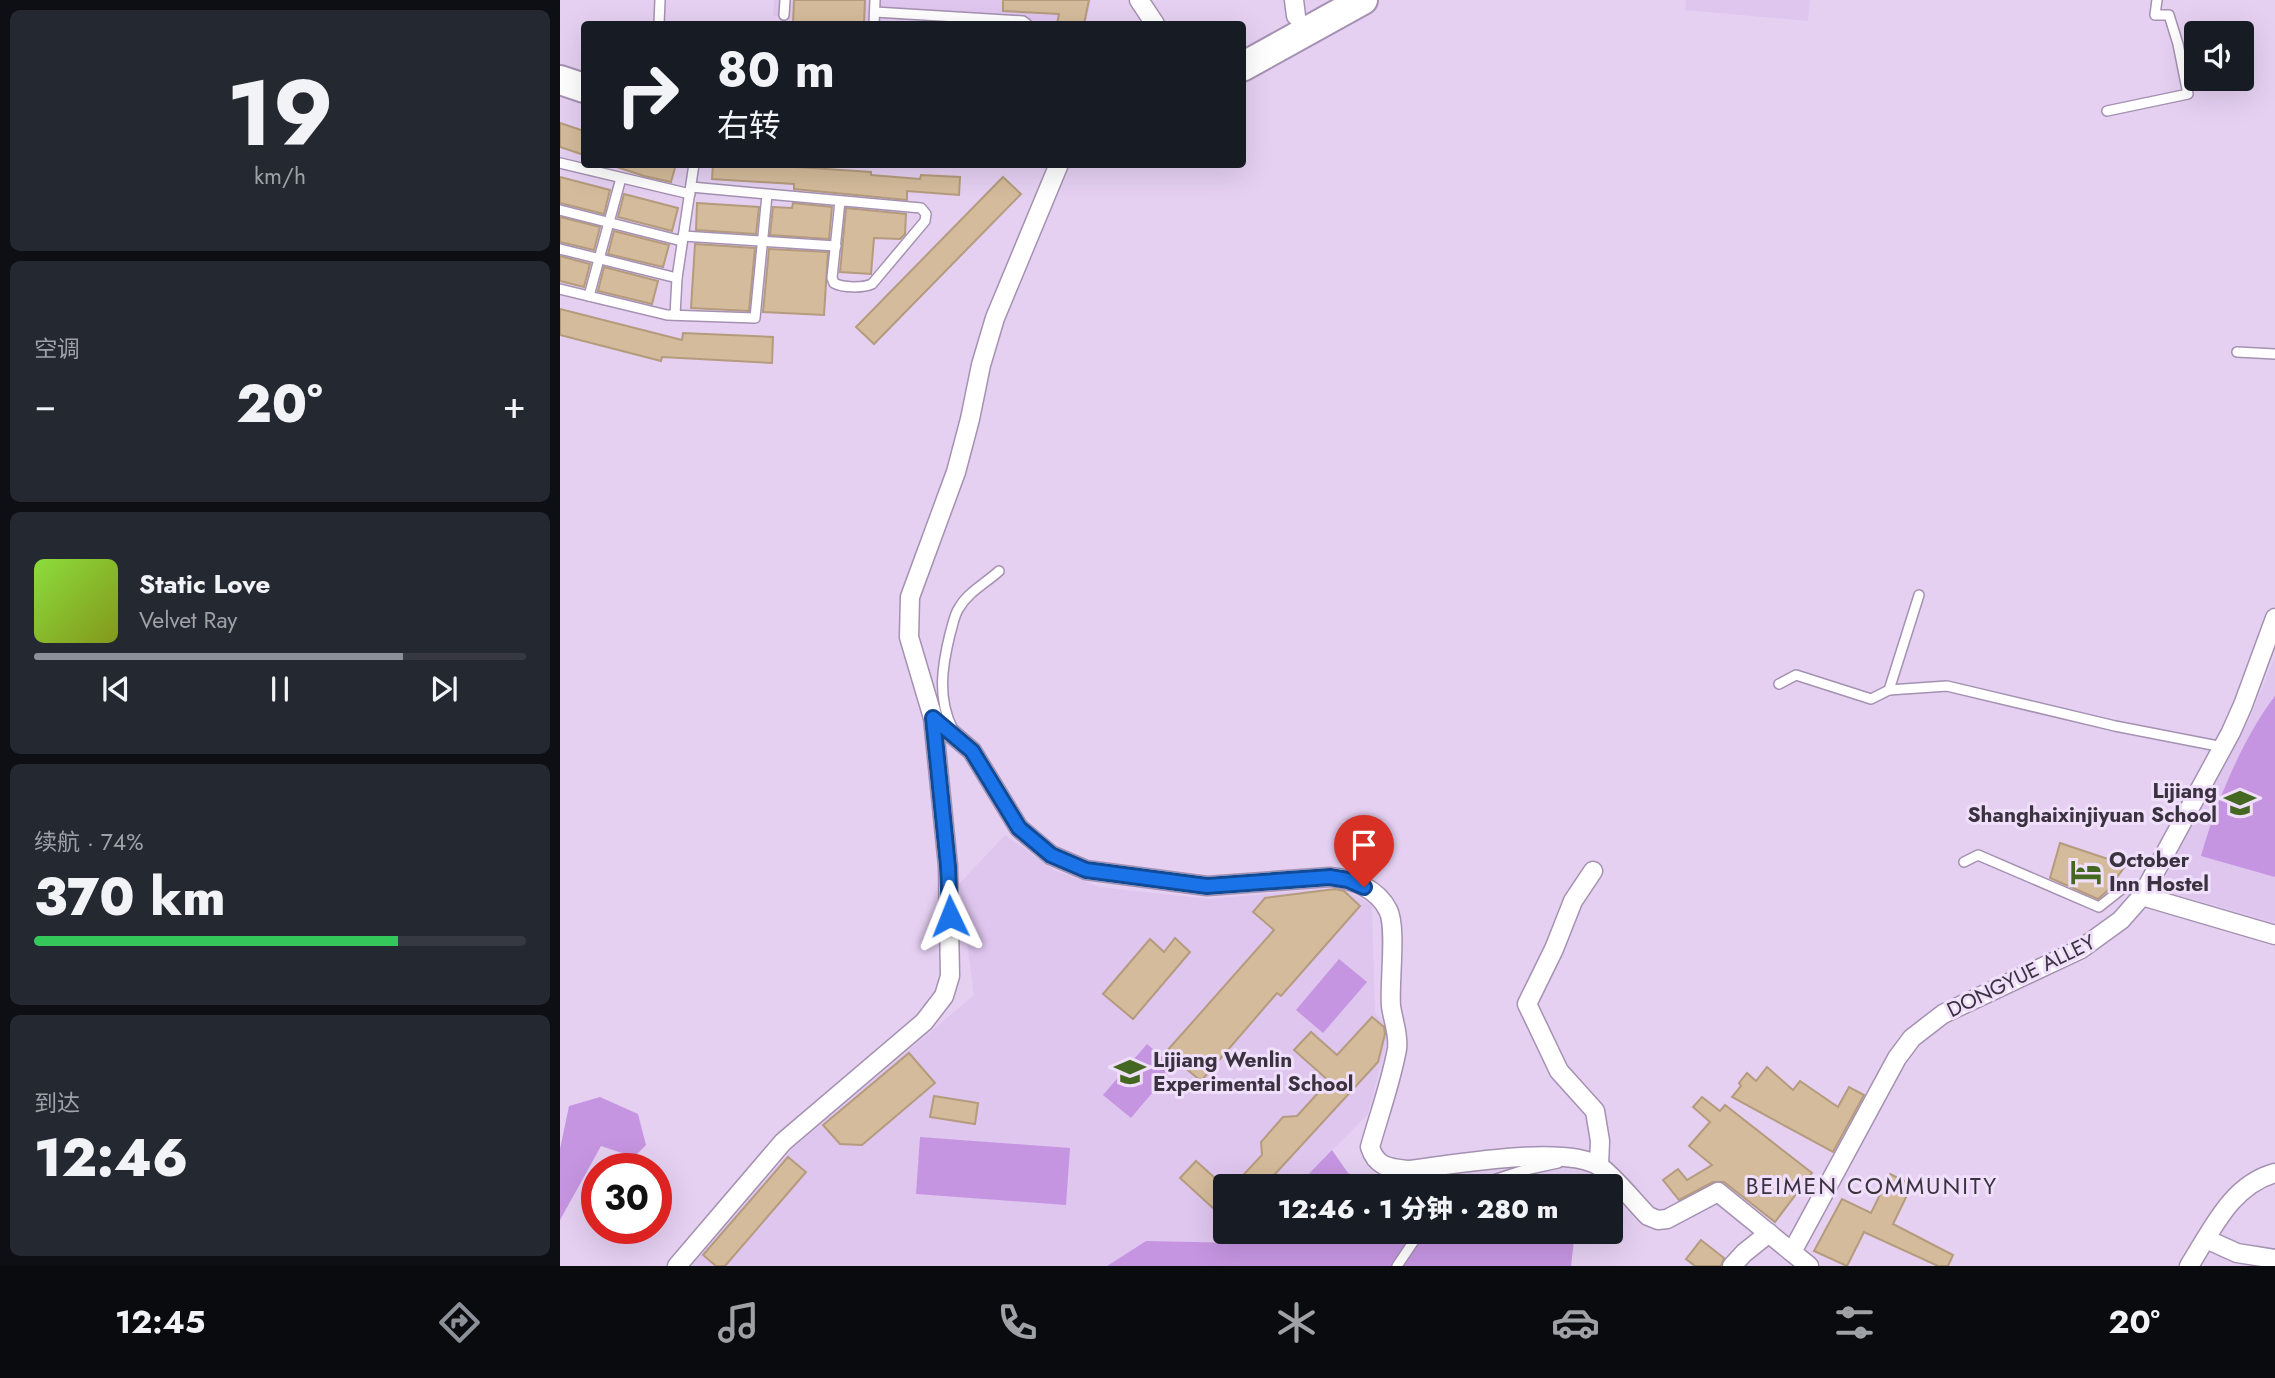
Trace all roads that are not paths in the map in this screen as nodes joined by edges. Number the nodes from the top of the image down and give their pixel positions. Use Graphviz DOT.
graph roads {
  1 [pos="660,0"];
  2 [pos="785,0"];
  3 [pos="876,0"];
  4 [pos="1139,0"];
  5 [pos="1325,0"];
  6 [pos="1363,0"];
  7 [pos="2157,0"];
  8 [pos="1295,8"];
  9 [pos="875,12"];
  10 [pos="784,15"];
  11 [pos="659,21"];
  12 [pos="874,21"];
  13 [pos="1023,21"];
  14 [pos="1153,21"];
  15 [pos="1246,43"];
  16 [pos="1246,65"];
  17 [pos="560,79"];
  18 [pos="581,87"];
  19 [pos="560,100"];
  20 [pos="581,107"];
  21 [pos="2107,111"];
  22 [pos="560,163"];
  23 [pos="693,168"];
  24 [pos="1057,168"];
  25 [pos="621,178"];
  26 [pos="690,190"];
  27 [pos="767,195"];
  28 [pos="840,201"];
  29 [pos="560,210"];
  30 [pos="609,222"];
  31 [pos="683,239"];
  32 [pos="763,241"];
  33 [pos="836,246"];
  34 [pos="560,249"];
  35 [pos="599,259"];
  36 [pos="677,278"];
  37 [pos="560,289"];
  38 [pos="589,296"];
  39 [pos="676,315"];
  40 [pos="2237,352"];
  41 [pos="2275,354"];
  42 [pos="999,571"];
  43 [pos="1919,595"];
  44 [pos="2275,618"];
  45 [pos="1779,684"];
  46 [pos="1889,690"];
  47 [pos="933,718"];
  48 [pos="956,738"];
  49 [pos="2223,747"];
  50 [pos="1964,862"];
  51 [pos="1593,871"];
  52 [pos="2145,891"];
  53 [pos="2275,935"];
  54 [pos="1581,1161"];
  55 [pos="1599,1166"];
  56 [pos="2275,1173"];
  57 [pos="1512,1174"];
  58 [pos="1769,1233"];
  59 [pos="2206,1239"];
  60 [pos="1412,1244"];
  61 [pos="1791,1252"];
  62 [pos="2275,1259"];
  63 [pos="677,1266"];
  64 [pos="1397,1266"];
  65 [pos="1732,1266"];
  66 [pos="1809,1266"];
  67 [pos="2189,1266"];
  1 -- 11 [label="lane"];
  2 -- 10 [label="lane"];
  3 -- 9 [label="lane"];
  4 -- 14 [label="street"];
  5 -- 8 [label="main road"];
  6 -- 16 [label="main road"];
  7 -- 21 [label="lane"];
  8 -- 15 [label="main road"];
  9 -- 12 [label="lane"];
  9 -- 13 [label="lane"];
  17 -- 18 [label="main road"];
  19 -- 20 [label="main road"];
  22 -- 25 [label="lane"];
  23 -- 26 [label="lane"];
  24 -- 47 [label="street"];
  25 -- 26 [label="lane"];
  25 -- 30 [label="lane"];
  26 -- 27 [label="lane"];
  26 -- 31 [label="lane"];
  27 -- 28 [label="lane"];
  27 -- 32 [label="lane"];
  28 -- 33 [label="lane"];
  28 -- 33 [label="lane"];
  29 -- 30 [label="lane"];
  30 -- 31 [label="lane"];
  30 -- 35 [label="lane"];
  31 -- 32 [label="lane"];
  31 -- 36 [label="lane"];
  32 -- 33 [label="lane"];
  32 -- 39 [label="lane"];
  34 -- 35 [label="lane"];
  35 -- 36 [label="lane"];
  35 -- 38 [label="lane"];
  36 -- 39 [label="lane"];
  37 -- 38 [label="lane"];
  38 -- 39 [label="lane"];
  40 -- 41 [label="lane"];
  42 -- 48 [label="lane"];
  43 -- 46 [label="lane"];
  44 -- 49 [label="street, DONGYUE ALLEY"];
  45 -- 46 [label="lane"];
  46 -- 49 [label="lane"];
  47 -- 48 [label="street"];
  47 -- 63 [label="street"];
  48 -- 54 [label="street"];
  49 -- 52 [label="street, DONGYUE ALLEY"];
  50 -- 52 [label="lane"];
  51 -- 55 [label="street"];
  52 -- 53 [label="street"];
  52 -- 61 [label="street, DONGYUE ALLEY"];
  54 -- 55 [label="street"];
  54 -- 57 [label="lane"];
  55 -- 58 [label="street"];
  56 -- 59 [label="street"];
  58 -- 61 [label="street"];
  58 -- 65 [label="street"];
  59 -- 62 [label="street"];
  59 -- 67 [label="street"];
  60 -- 64 [label="lane"];
  61 -- 66 [label="street"];
}
